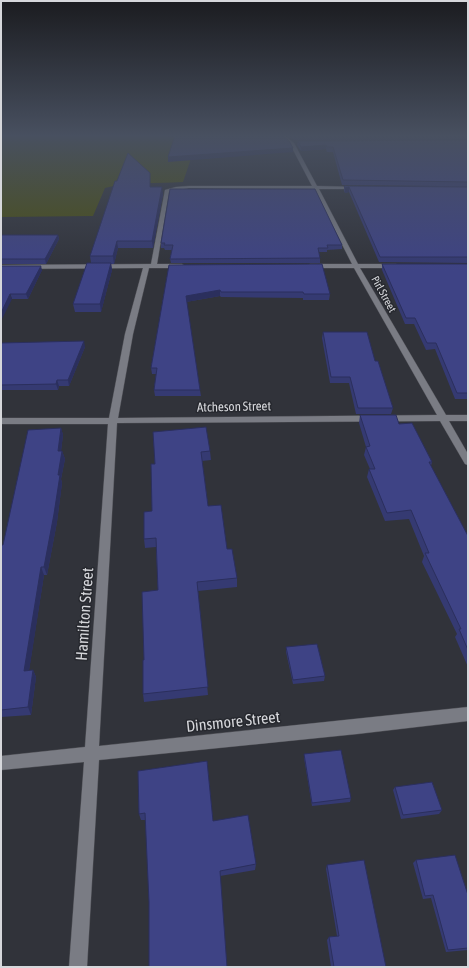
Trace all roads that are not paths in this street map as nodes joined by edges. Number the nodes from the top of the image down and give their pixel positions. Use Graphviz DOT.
graph roads {
  1 [pos="313,181"];
  2 [pos="316,188"];
  3 [pos="364,188"];
  4 [pos="186,266"];
  5 [pos="302,266"];
  6 [pos="356,266"];
  7 [pos="404,266"];
  8 [pos="1,267"];
  9 [pos="150,267"];
  10 [pos="444,417"];
  11 [pos="468,418"];
  12 [pos="1,421"];
  13 [pos="113,422"];
  14 [pos="468,462"];
  15 [pos="468,714"];
  16 [pos="92,753"];
  17 [pos="1,763"];
  18 [pos="78,967"];
  1 -- 2 [label="street, Pirl Street"];
  2 -- 3 [label="street"];
  2 -- 6 [label="street, Pirl Street"];
  2 -- 9 [label="street, Hamilton Street"];
  4 -- 9 [label="street"];
  5 -- 6 [label="street"];
  6 -- 7 [label="street"];
  6 -- 10 [label="street, Pirl Street"];
  8 -- 9 [label="street"];
  9 -- 13 [label="street, Hamilton Street"];
  10 -- 11 [label="street, Atcheson Street"];
  10 -- 13 [label="street, Atcheson Street"];
  10 -- 14 [label="street, Pirl Street"];
  12 -- 13 [label="street, Atcheson Street"];
  13 -- 16 [label="street, Hamilton Street"];
  15 -- 16 [label="street, Dinsmore Street"];
  16 -- 17 [label="street, Dinsmore Street"];
  16 -- 18 [label="street, Hamilton Street"];
}
